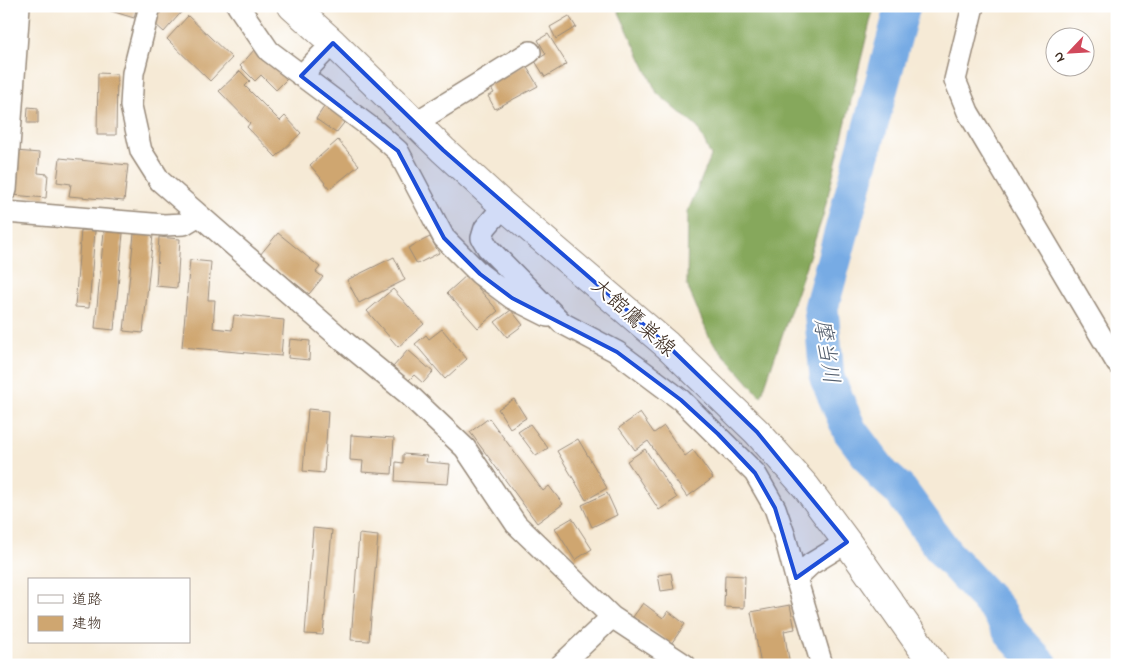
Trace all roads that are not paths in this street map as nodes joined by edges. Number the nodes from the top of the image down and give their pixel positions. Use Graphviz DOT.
graph roads {
  1 [pos="19,6"];
  2 [pos="150,6"];
  3 [pos="238,6"];
  4 [pos="292,6"];
  5 [pos="973,6"];
  6 [pos="333,43"];
  7 [pos="530,52"];
  8 [pos="301,76"];
  9 [pos="386,95"];
  10 [pos="360,120"];
  11 [pos="415,123"];
  12 [pos="6,190"];
  13 [pos="504,206"];
  14 [pos="6,212"];
  15 [pos="199,214"];
  16 [pos="562,323"];
  17 [pos="1117,363"];
  18 [pos="847,542"];
  19 [pos="796,578"];
  20 [pos="612,617"];
  21 [pos="560,665"];
  22 [pos="685,665"];
  23 [pos="822,665"];
  24 [pos="934,665"];
  1 -- 12 [label="street"];
  2 -- 15 [label="street"];
  3 -- 8 [label="street"];
  4 -- 6 [label="main road, 大館鷹巣線"];
  5 -- 17 [label="street"];
  6 -- 8 [label="street"];
  6 -- 9 [label="main road, 大館鷹巣線"];
  7 -- 11 [label="street"];
  8 -- 10 [label="street"];
  9 -- 10 [label="street"];
  9 -- 11 [label="main road, 大館鷹巣線"];
  10 -- 16 [label="street"];
  11 -- 13 [label="main road, 大館鷹巣線"];
  13 -- 16 [label="street"];
  13 -- 18 [label="main road, 大館鷹巣線"];
  14 -- 15 [label="street"];
  15 -- 20 [label="street"];
  16 -- 19 [label="street"];
  18 -- 19 [label="street"];
  18 -- 24 [label="main road, 大館鷹巣線"];
  19 -- 23 [label="street"];
  20 -- 21 [label="street"];
  20 -- 22 [label="street"];
}
